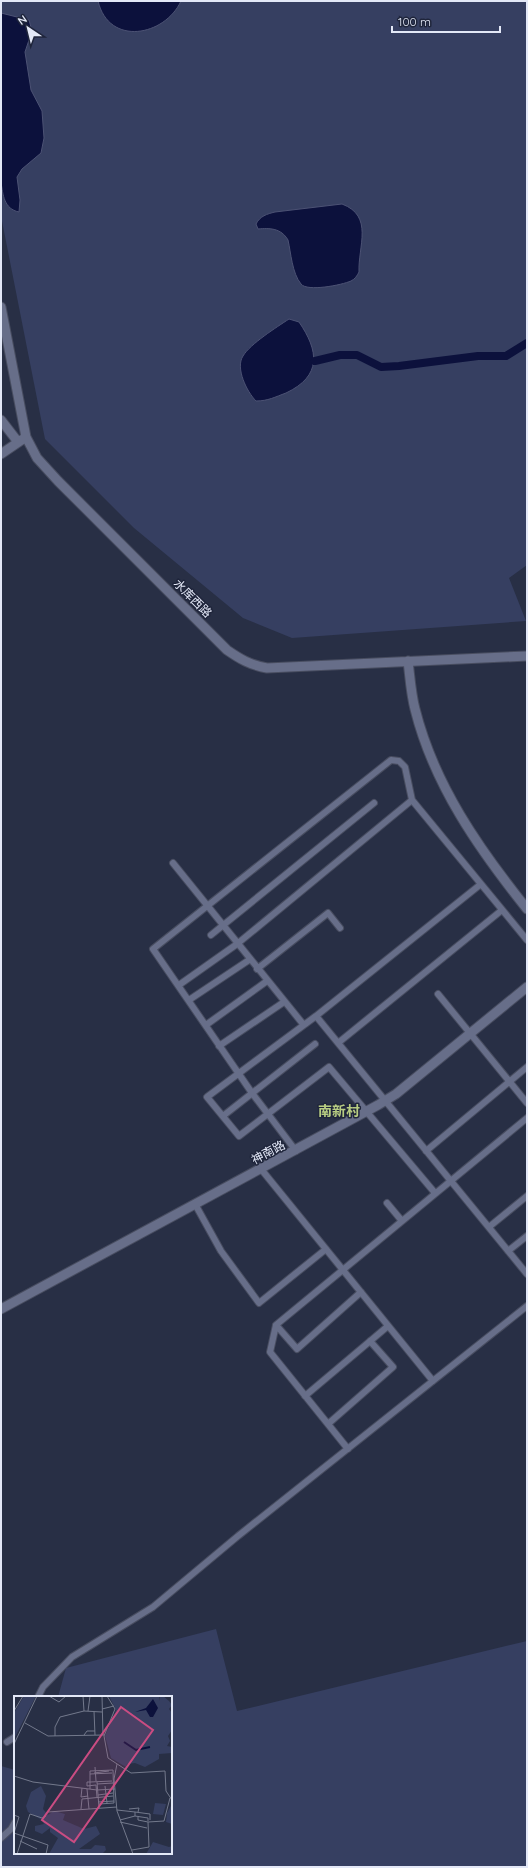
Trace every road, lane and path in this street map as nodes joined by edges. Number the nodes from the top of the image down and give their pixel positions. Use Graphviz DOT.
graph roads {
  1 [pos="1,307"];
  2 [pos="1,420"];
  3 [pos="22,439"];
  4 [pos="1,454"];
  5 [pos="527,656"];
  6 [pos="408,661"];
  7 [pos="412,800"];
  8 [pos="374,803"];
  9 [pos="173,863"];
  10 [pos="481,884"];
  11 [pos="207,906"];
  12 [pos="527,909"];
  13 [pos="502,910"];
  14 [pos="222,926"];
  15 [pos="340,928"];
  16 [pos="211,935"];
  17 [pos="527,940"];
  18 [pos="237,944"];
  19 [pos="249,960"];
  20 [pos="257,969"];
  21 [pos="267,981"];
  22 [pos="179,985"];
  23 [pos="527,988"];
  24 [pos="438,994"];
  25 [pos="189,1000"];
  26 [pos="284,1002"];
  27 [pos="316,1016"];
  28 [pos="303,1024"];
  29 [pos="206,1025"];
  30 [pos="470,1034"];
  31 [pos="338,1043"];
  32 [pos="315,1044"];
  33 [pos="220,1046"];
  34 [pos="527,1067"];
  35 [pos="237,1073"];
  36 [pos="510,1082"];
  37 [pos="252,1093"];
  38 [pos="385,1101"];
  39 [pos="527,1103"];
  40 [pos="367,1111"];
  41 [pos="267,1115"];
  42 [pos="223,1116"];
  43 [pos="527,1118"];
  44 [pos="296,1151"];
  45 [pos="426,1151"];
  46 [pos="261,1169"];
  47 [pos="451,1180"];
  48 [pos="435,1193"];
  49 [pos="527,1196"];
  50 [pos="387,1203"];
  51 [pos="195,1204"];
  52 [pos="402,1221"];
  53 [pos="489,1227"];
  54 [pos="527,1236"];
  55 [pos="326,1250"];
  56 [pos="508,1251"];
  57 [pos="343,1270"];
  58 [pos="527,1274"];
  59 [pos="361,1292"];
  60 [pos="527,1306"];
  61 [pos="1,1309"];
  62 [pos="276,1324"];
  63 [pos="388,1326"];
  64 [pos="370,1341"];
  65 [pos="433,1381"];
  66 [pos="306,1396"];
  67 [pos="328,1424"];
  68 [pos="348,1449"];
  69 [pos="38,1696"];
  70 [pos="14,1738"];
  71 [pos="7,1742"];
  72 [pos="14,1824"];
  73 [pos="1,1838"];
  1 -- 3 [label="street, 水库西路"];
  2 -- 3 [label="street"];
  3 -- 4 [label="street"];
  3 -- 6 [label="street, 水库西路"];
  5 -- 6 [label="street, 水库西路"];
  6 -- 12 [label="street"];
  7 -- 10 [label="street"];
  7 -- 11 [label="street"];
  7 -- 18 [label="street"];
  8 -- 14 [label="street"];
  9 -- 11 [label="street"];
  10 -- 13 [label="street"];
  10 -- 27 [label="street"];
  11 -- 14 [label="street"];
  11 -- 22 [label="street"];
  13 -- 17 [label="street"];
  13 -- 31 [label="street"];
  14 -- 16 [label="street"];
  14 -- 18 [label="street"];
  15 -- 20 [label="street"];
  18 -- 19 [label="street"];
  18 -- 22 [label="street"];
  19 -- 20 [label="street"];
  19 -- 25 [label="street"];
  20 -- 21 [label="street"];
  21 -- 26 [label="street"];
  21 -- 29 [label="street"];
  22 -- 25 [label="street"];
  23 -- 30 [label="street, 神南路"];
  24 -- 30 [label="street"];
  25 -- 29 [label="street"];
  26 -- 28 [label="street"];
  26 -- 33 [label="street"];
  27 -- 28 [label="street"];
  27 -- 31 [label="street"];
  28 -- 35 [label="street"];
  29 -- 33 [label="street"];
  30 -- 36 [label="street"];
  30 -- 38 [label="street, 神南路"];
  31 -- 38 [label="street"];
  32 -- 37 [label="street"];
  33 -- 35 [label="street"];
  34 -- 36 [label="street"];
  35 -- 37 [label="street"];
  35 -- 42 [label="street"];
  36 -- 39 [label="street"];
  36 -- 45 [label="street"];
  37 -- 41 [label="street"];
  37 -- 42 [label="street"];
  38 -- 40 [label="street, 神南路"];
  38 -- 45 [label="street"];
  40 -- 41 [label="street"];
  40 -- 44 [label="street, 神南路"];
  40 -- 48 [label="street"];
  41 -- 42 [label="street"];
  41 -- 44 [label="street"];
  43 -- 47 [label="street"];
  44 -- 46 [label="street, 神南路"];
  45 -- 47 [label="street"];
  46 -- 51 [label="street, 神南路"];
  46 -- 55 [label="street"];
  47 -- 48 [label="street"];
  47 -- 53 [label="street"];
  48 -- 52 [label="street"];
  49 -- 53 [label="street"];
  50 -- 52 [label="street"];
  51 -- 55 [label="street"];
  51 -- 61 [label="street, 神南路"];
  52 -- 57 [label="street"];
  53 -- 56 [label="street"];
  54 -- 56 [label="street"];
  55 -- 57 [label="street"];
  56 -- 58 [label="street"];
  57 -- 59 [label="street"];
  57 -- 62 [label="street"];
  59 -- 62 [label="street"];
  59 -- 63 [label="street"];
  60 -- 65 [label="street"];
  62 -- 66 [label="street"];
  63 -- 64 [label="street"];
  63 -- 65 [label="street"];
  64 -- 66 [label="street"];
  64 -- 67 [label="street"];
  65 -- 68 [label="street"];
  66 -- 67 [label="street"];
  67 -- 68 [label="street"];
  68 -- 69 [label="street"];
  70 -- 71 [label="street"];
  72 -- 73 [label="street"];
}
